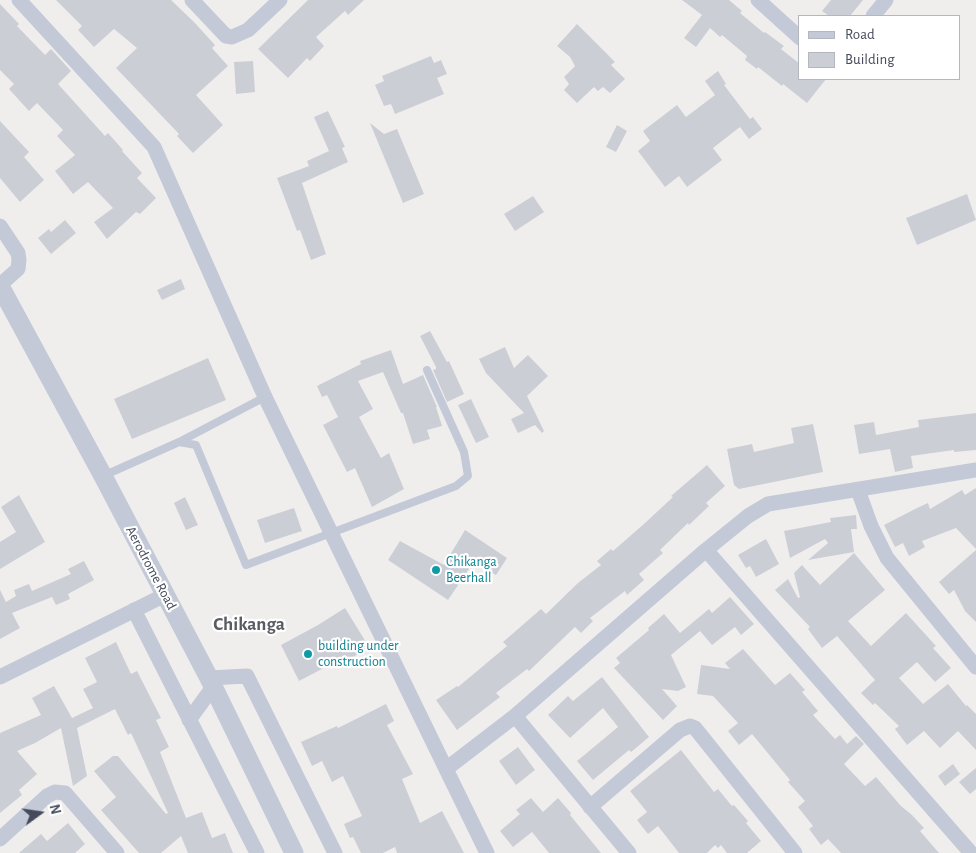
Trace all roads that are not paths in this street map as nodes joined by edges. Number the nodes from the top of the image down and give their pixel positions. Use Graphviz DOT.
graph roads {
  1 [pos="19,0"];
  2 [pos="192,0"];
  3 [pos="280,0"];
  4 [pos="758,0"];
  5 [pos="886,0"];
  6 [pos="874,15"];
  7 [pos="798,36"];
  8 [pos="0,226"];
  9 [pos="0,286"];
  10 [pos="427,370"];
  11 [pos="266,397"];
  12 [pos="178,442"];
  13 [pos="976,470"];
  14 [pos="103,476"];
  15 [pos="858,490"];
  16 [pos="330,532"];
  17 [pos="706,550"];
  18 [pos="165,594"];
  19 [pos="134,610"];
  20 [pos="976,667"];
  21 [pos="0,677"];
  22 [pos="211,683"];
  23 [pos="515,716"];
  24 [pos="190,720"];
  25 [pos="446,769"];
  26 [pos="590,807"];
  27 [pos="0,839"];
  28 [pos="117,853"];
  29 [pos="257,853"];
  30 [pos="294,853"];
  31 [pos="335,853"];
  32 [pos="487,853"];
  33 [pos="629,853"];
  34 [pos="795,853"];
  35 [pos="971,853"];
  1 -- 11 [label="street"];
  2 -- 3 [label="street"];
  4 -- 7 [label="street"];
  5 -- 6 [label="street"];
  8 -- 9 [label="street"];
  9 -- 14 [label="street, Aerodrome Road"];
  10 -- 16 [label="lane"];
  11 -- 12 [label="lane"];
  11 -- 16 [label="street"];
  12 -- 14 [label="lane"];
  12 -- 16 [label="lane"];
  13 -- 15 [label="street"];
  14 -- 18 [label="street, Aerodrome Road"];
  15 -- 17 [label="street"];
  15 -- 20 [label="street"];
  16 -- 25 [label="street"];
  17 -- 23 [label="street"];
  17 -- 35 [label="street"];
  18 -- 19 [label="street"];
  18 -- 22 [label="street, Aerodrome Road"];
  19 -- 21 [label="street"];
  19 -- 24 [label="street"];
  22 -- 24 [label="street"];
  22 -- 30 [label="street, Aerodrome Road"];
  22 -- 31 [label="street"];
  23 -- 25 [label="street"];
  23 -- 26 [label="street"];
  24 -- 29 [label="street"];
  25 -- 32 [label="street"];
  26 -- 33 [label="street"];
  26 -- 34 [label="street"];
  27 -- 28 [label="street"];
}
